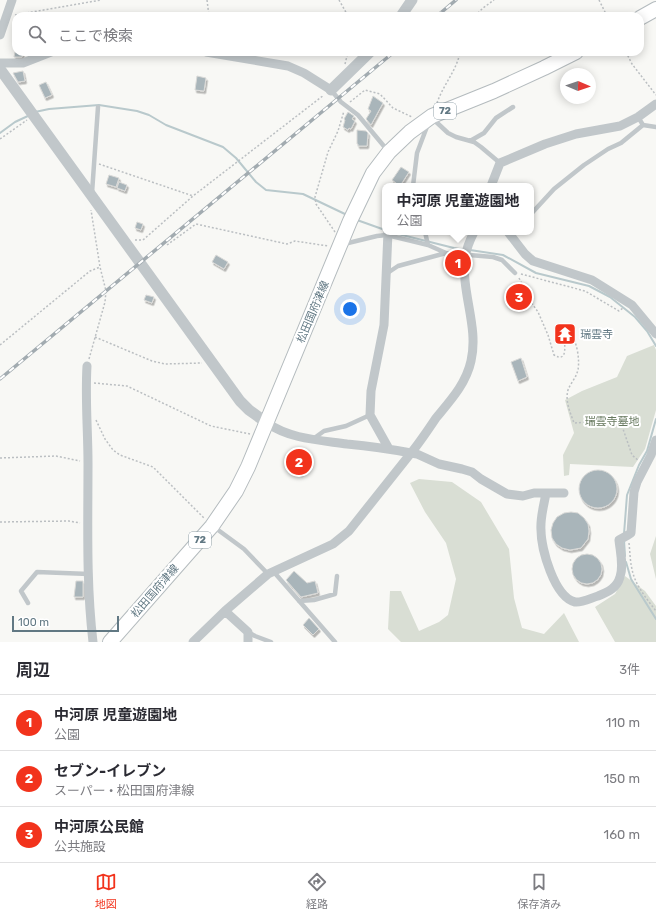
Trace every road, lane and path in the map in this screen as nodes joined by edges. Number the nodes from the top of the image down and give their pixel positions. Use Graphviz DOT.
graph roads {
  1 [pos="12,0"];
  2 [pos="101,0"];
  3 [pos="207,0"];
  4 [pos="339,0"];
  5 [pos="412,0"];
  6 [pos="494,0"];
  7 [pos="599,0"];
  8 [pos="656,10"];
  9 [pos="35,12"];
  10 [pos="208,12"];
  11 [pos="346,12"];
  12 [pos="404,12"];
  13 [pos="478,12"];
  14 [pos="605,12"];
  15 [pos="12,16"];
  16 [pos="644,16"];
  17 [pos="7,17"];
  18 [pos="0,35"];
  19 [pos="41,56"];
  20 [pos="229,56"];
  21 [pos="366,56"];
  22 [pos="459,56"];
  23 [pos="568,56"];
  24 [pos="628,56"];
  25 [pos="0,63"];
  26 [pos="0,69"];
  27 [pos="331,90"];
  28 [pos="656,95"];
  29 [pos="656,104"];
  30 [pos="346,105"];
  31 [pos="98,107"];
  32 [pos="513,107"];
  33 [pos="31,113"];
  34 [pos="638,117"];
  35 [pos="429,118"];
  36 [pos="643,125"];
  37 [pos="656,127"];
  38 [pos="0,138"];
  39 [pos="470,141"];
  40 [pos="389,152"];
  41 [pos="94,162"];
  42 [pos="500,163"];
  43 [pos="413,183"];
  44 [pos="492,183"];
  45 [pos="91,195"];
  46 [pos="194,196"];
  47 [pos="534,211"];
  48 [pos="382,235"];
  49 [pos="387,235"];
  50 [pos="391,235"];
  51 [pos="426,235"];
  52 [pos="473,235"];
  53 [pos="513,236"];
  54 [pos="133,240"];
  55 [pos="167,245"];
  56 [pos="341,245"];
  57 [pos="428,245"];
  58 [pos="466,251"];
  59 [pos="446,253"];
  60 [pos="100,267"];
  61 [pos="515,273"];
  62 [pos="386,274"];
  63 [pos="621,309"];
  64 [pos="655,330"];
  65 [pos="95,337"];
  66 [pos="0,345"];
  67 [pos="212,363"];
  68 [pos="87,366"];
  69 [pos="86,382"];
  70 [pos="93,414"];
  71 [pos="370,415"];
  72 [pos="267,422"];
  73 [pos="261,437"];
  74 [pos="312,440"];
  75 [pos="656,440"];
  76 [pos="389,449"];
  77 [pos="411,453"];
  78 [pos="0,458"];
  79 [pos="638,460"];
  80 [pos="88,462"];
  81 [pos="546,493"];
  82 [pos="564,493"];
  83 [pos="0,522"];
  84 [pos="88,524"];
  85 [pos="212,526"];
  86 [pos="625,538"];
  87 [pos="270,573"];
  88 [pos="88,574"];
  89 [pos="337,576"];
  90 [pos="299,601"];
  91 [pos="28,603"];
  92 [pos="656,610"];
  93 [pos="225,611"];
  94 [pos="248,632"];
  95 [pos="94,642"];
  96 [pos="110,642"];
  97 [pos="193,642"];
  98 [pos="248,642"];
  99 [pos="271,642"];
  100 [pos="336,642"];
  1 -- 17 [label="street"];
  2 -- 9 [label="path"];
  3 -- 10 [label="path"];
  4 -- 11 [label="path"];
  5 -- 12 [label="street"];
  6 -- 13 [label="path"];
  7 -- 14 [label="path"];
  8 -- 16 [label="main road"];
  15 -- 17 [label="path"];
  17 -- 18 [label="street"];
  19 -- 25 [label="street"];
  20 -- 27 [label="street"];
  21 -- 27 [label="street"];
  22 -- 35 [label="path"];
  23 -- 35 [label="main road, 松田国府津線 / 72"];
  24 -- 28 [label="path"];
  26 -- 33 [label="street"];
  27 -- 30 [label="lane"];
  27 -- 46 [label="path"];
  29 -- 34 [label="street"];
  30 -- 35 [label="path"];
  30 -- 40 [label="lane"];
  30 -- 56 [label="path"];
  31 -- 41 [label="lane"];
  32 -- 39 [label="lane"];
  33 -- 38 [label="path"];
  33 -- 45 [label="street"];
  34 -- 36 [label="lane"];
  34 -- 42 [label="street"];
  35 -- 39 [label="lane"];
  35 -- 40 [label="main road, 松田国府津線 / 72"];
  35 -- 43 [label="lane"];
  36 -- 37 [label="lane"];
  36 -- 47 [label="lane"];
  39 -- 42 [label="lane"];
  40 -- 56 [label="main road, 松田国府津線 / 72"];
  41 -- 45 [label="lane"];
  41 -- 46 [label="path"];
  42 -- 44 [label="street"];
  45 -- 60 [label="path"];
  45 -- 67 [label="street"];
  46 -- 54 [label="path"];
  48 -- 56 [label="lane"];
  49 -- 62 [label="street"];
  50 -- 57 [label="lane"];
  51 -- 57 [label="lane"];
  52 -- 58 [label="street"];
  53 -- 64 [label="street"];
  55 -- 56 [label="path"];
  56 -- 72 [label="main road, 松田国府津線 / 72"];
  57 -- 59 [label="lane"];
  58 -- 59 [label="lane"];
  58 -- 61 [label="lane"];
  58 -- 77 [label="street"];
  59 -- 62 [label="lane"];
  60 -- 65 [label="path"];
  60 -- 66 [label="path"];
  61 -- 63 [label="path"];
  61 -- 79 [label="path"];
  62 -- 71 [label="street"];
  65 -- 67 [label="path"];
  65 -- 68 [label="path"];
  67 -- 72 [label="street"];
  68 -- 69 [label="street"];
  69 -- 73 [label="path"];
  69 -- 80 [label="street"];
  70 -- 85 [label="path"];
  71 -- 74 [label="lane"];
  71 -- 76 [label="street"];
  72 -- 73 [label="main road, 松田国府津線 / 72"];
  72 -- 74 [label="street"];
  73 -- 85 [label="main road, 松田国府津線 / 72"];
  74 -- 76 [label="street"];
  75 -- 86 [label="street"];
  76 -- 77 [label="street"];
  77 -- 81 [label="street"];
  77 -- 87 [label="street"];
  78 -- 80 [label="path"];
  80 -- 84 [label="street"];
  81 -- 82 [label="street"];
  81 -- 86 [label="street"];
  83 -- 84 [label="path"];
  84 -- 88 [label="street"];
  85 -- 87 [label="lane"];
  85 -- 96 [label="main road, 松田国府津線 / 72"];
  86 -- 92 [label="path"];
  87 -- 90 [label="lane"];
  87 -- 93 [label="street"];
  88 -- 91 [label="lane"];
  88 -- 95 [label="street"];
  89 -- 90 [label="lane"];
  90 -- 100 [label="lane"];
  93 -- 94 [label="street"];
  93 -- 97 [label="street"];
  94 -- 98 [label="street"];
  94 -- 99 [label="lane"];
}
